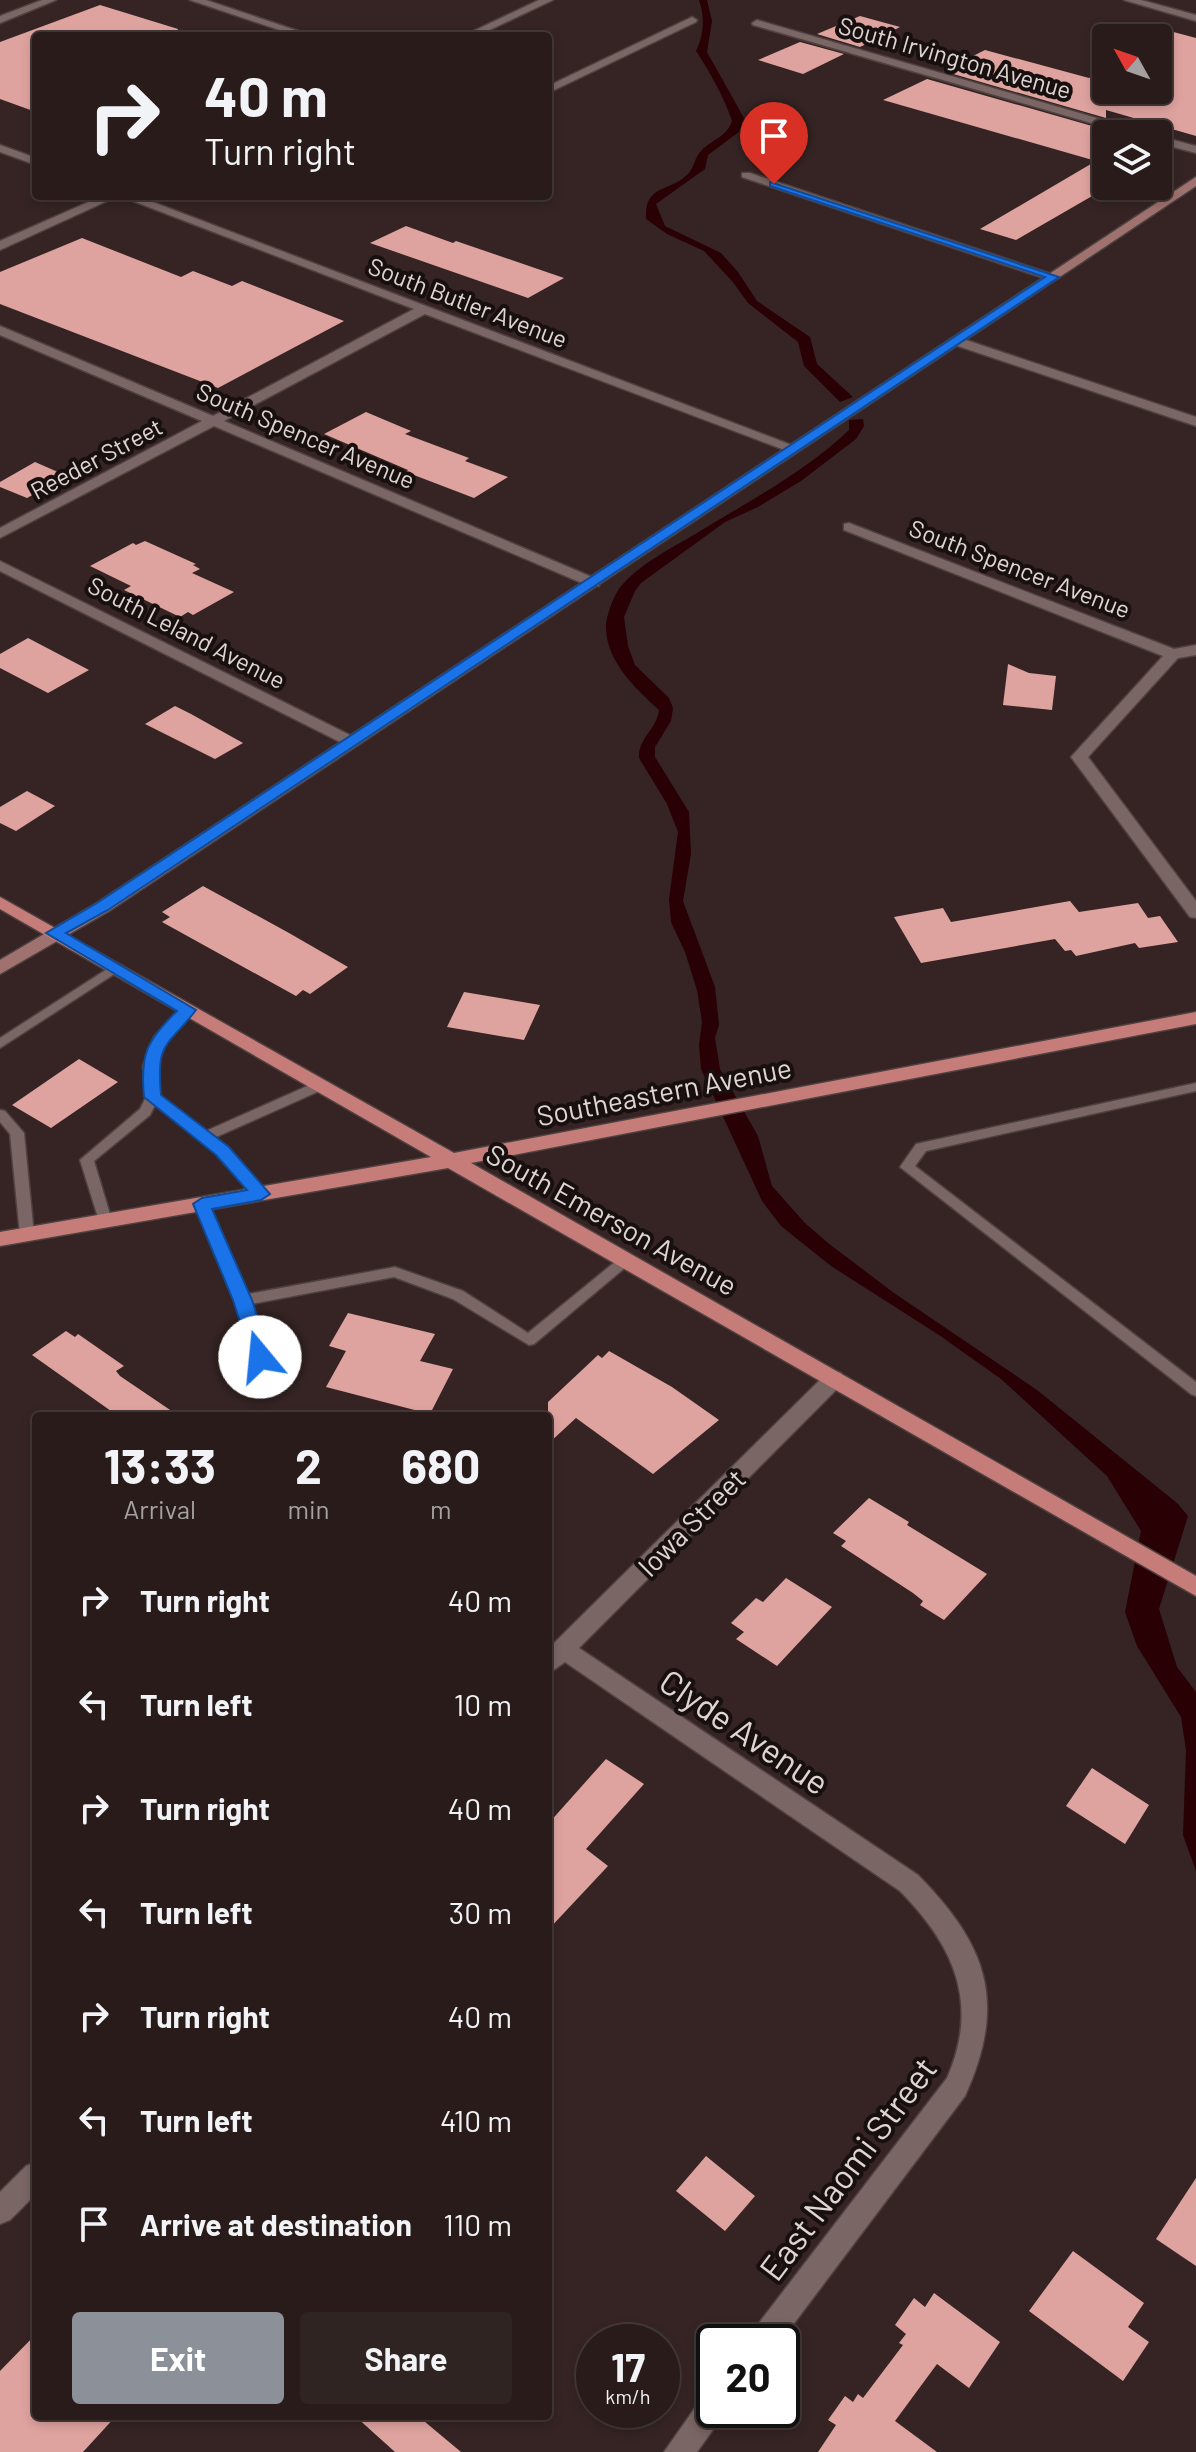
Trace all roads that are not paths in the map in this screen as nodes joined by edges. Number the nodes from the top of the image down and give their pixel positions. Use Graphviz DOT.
graph roads {
  1 [pos="51,0"];
  2 [pos="195,0"];
  3 [pos="548,0"];
  4 [pos="1129,0"];
  5 [pos="1196,18"];
  6 [pos="0,20"];
  7 [pos="692,20"];
  8 [pos="757,23"];
  9 [pos="295,32"];
  10 [pos="477,32"];
  11 [pos="552,88"];
  12 [pos="1093,120"];
  13 [pos="1172,143"];
  14 [pos="0,148"];
  15 [pos="1196,150"];
  16 [pos="32,160"];
  17 [pos="746,175"];
  18 [pos="1196,181"];
  19 [pos="103,200"];
  20 [pos="137,200"];
  21 [pos="0,246"];
  22 [pos="1054,277"];
  23 [pos="424,309"];
  24 [pos="0,330"];
  25 [pos="957,341"];
  26 [pos="212,421"];
  27 [pos="1196,422"];
  28 [pos="795,449"];
  29 [pos="849,527"];
  30 [pos="0,534"];
  31 [pos="0,565"];
  32 [pos="594,583"];
  33 [pos="1196,650"];
  34 [pos="1173,654"];
  35 [pos="352,742"];
  36 [pos="0,902"];
  37 [pos="1196,913"];
  38 [pos="54,933"];
  39 [pos="0,968"];
  40 [pos="115,968"];
  41 [pos="187,1010"];
  42 [pos="1196,1018"];
  43 [pos="0,1044"];
  44 [pos="319,1086"];
  45 [pos="1196,1087"];
  46 [pos="153,1097"];
  47 [pos="0,1114"];
  48 [pos="205,1137"];
  49 [pos="448,1161"];
  50 [pos="261,1194"];
  51 [pos="202,1204"];
  52 [pos="105,1221"];
  53 [pos="27,1235"];
  54 [pos="0,1239"];
  55 [pos="626,1261"];
  56 [pos="243,1300"];
  57 [pos="260,1357"];
  58 [pos="834,1379"];
  59 [pos="1196,1390"];
  60 [pos="1196,1587"];
  61 [pos="556,1656"];
  62 [pos="890,1870"];
  63 [pos="32,2179"];
  64 [pos="0,2211"];
  65 [pos="776,2324"];
  66 [pos="697,2428"];
  67 [pos="679,2452"];
  1 -- 6 [label="street"];
  2 -- 9 [label="street"];
  3 -- 10 [label="street"];
  4 -- 5 [label="street"];
  7 -- 11 [label="street"];
  8 -- 12 [label="street, South Irvington Avenue"];
  13 -- 15 [label="street"];
  14 -- 16 [label="street"];
  17 -- 22 [label="street"];
  18 -- 22 [label="street"];
  19 -- 21 [label="street"];
  20 -- 23 [label="street, South Butler Avenue"];
  22 -- 25 [label="street"];
  23 -- 26 [label="street, Reeder Street"];
  23 -- 28 [label="street, South Butler Avenue"];
  24 -- 26 [label="street, South Spencer Avenue"];
  25 -- 27 [label="street"];
  25 -- 28 [label="street"];
  26 -- 30 [label="street, Reeder Street"];
  26 -- 32 [label="street, South Spencer Avenue"];
  28 -- 32 [label="street"];
  29 -- 34 [label="street, South Spencer Avenue"];
  31 -- 35 [label="street, South Leland Avenue"];
  32 -- 35 [label="street"];
  33 -- 34 [label="street"];
  34 -- 37 [label="street"];
  35 -- 38 [label="street"];
  36 -- 38 [label="main road, South Emerson Avenue"];
  38 -- 39 [label="street"];
  38 -- 40 [label="main road, South Emerson Avenue"];
  40 -- 41 [label="main road, South Emerson Avenue"];
  40 -- 43 [label="lane"];
  41 -- 44 [label="main road, South Emerson Avenue"];
  41 -- 46 [label="lane"];
  42 -- 49 [label="main road, Southeastern Avenue"];
  44 -- 48 [label="lane"];
  44 -- 49 [label="main road, South Emerson Avenue"];
  45 -- 59 [label="lane"];
  46 -- 48 [label="lane"];
  46 -- 52 [label="lane"];
  47 -- 53 [label="lane"];
  48 -- 50 [label="lane"];
  49 -- 50 [label="main road, Southeastern Avenue"];
  49 -- 55 [label="main road, South Emerson Avenue"];
  50 -- 51 [label="main road, Southeastern Avenue"];
  51 -- 52 [label="main road, Southeastern Avenue"];
  51 -- 56 [label="lane"];
  52 -- 53 [label="main road, Southeastern Avenue"];
  53 -- 54 [label="main road, Southeastern Avenue"];
  55 -- 56 [label="lane"];
  55 -- 58 [label="main road, South Emerson Avenue"];
  56 -- 57 [label="lane"];
  58 -- 60 [label="main road, South Emerson Avenue"];
  58 -- 61 [label="street, Iowa Street"];
  61 -- 62 [label="street, Clyde Avenue"];
  62 -- 65 [label="street, East Naomi Street"];
  63 -- 64 [label="street"];
  66 -- 67 [label="street"];
}
